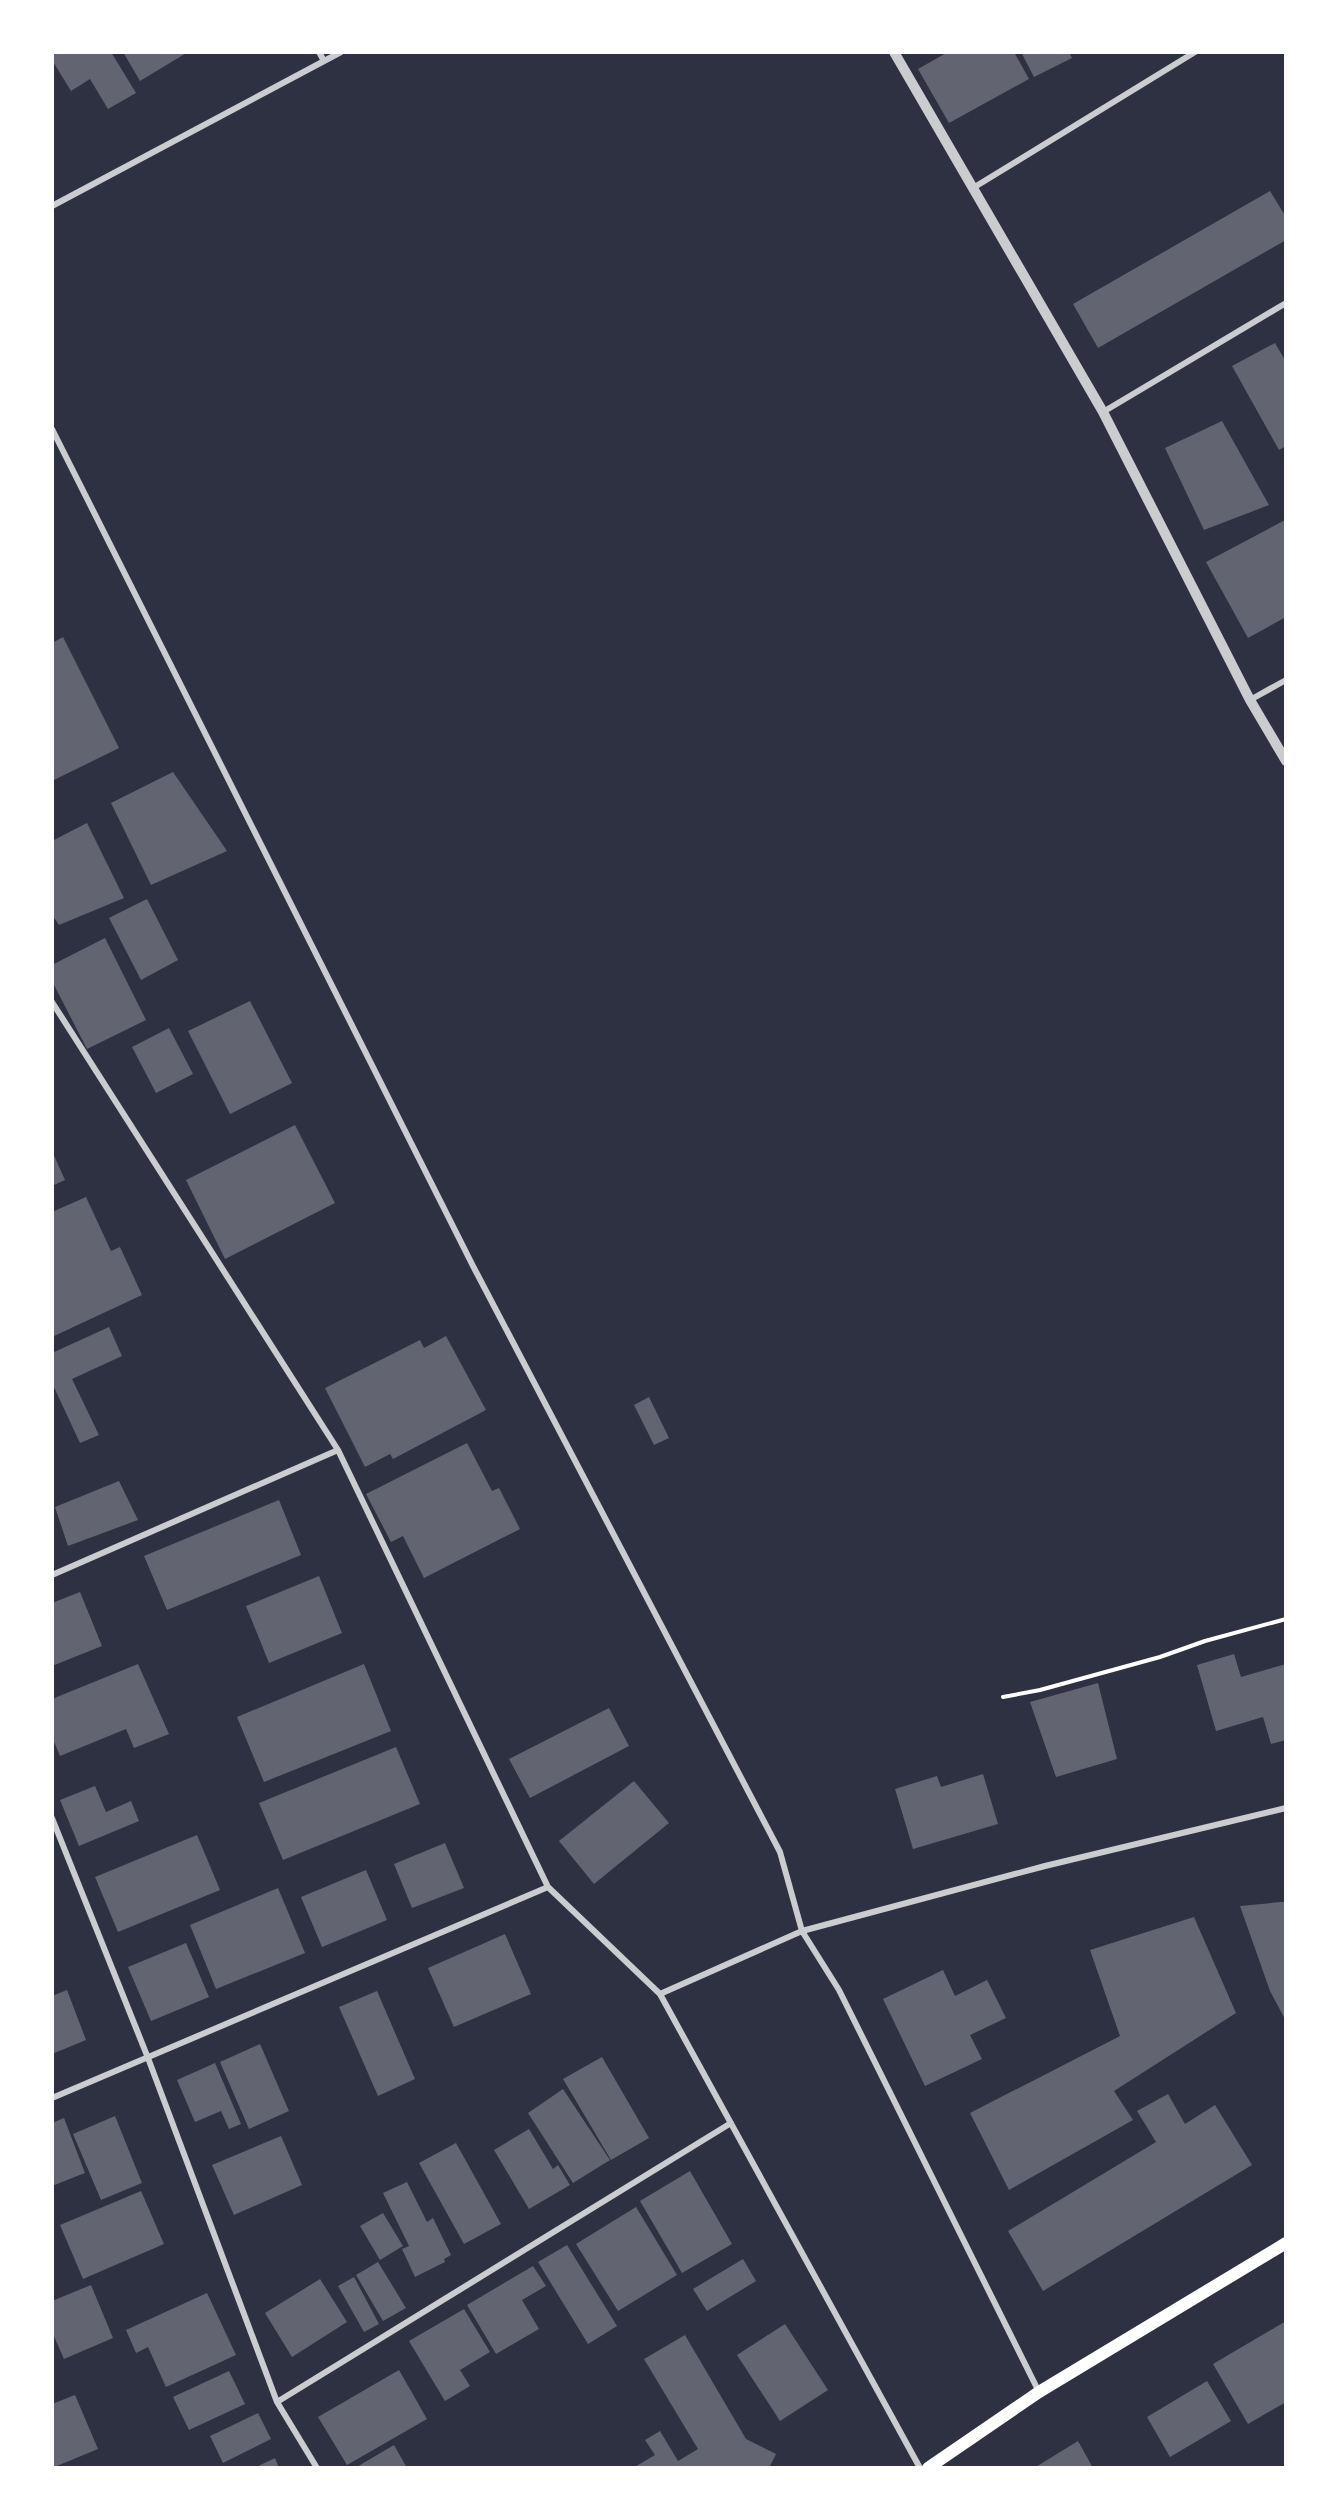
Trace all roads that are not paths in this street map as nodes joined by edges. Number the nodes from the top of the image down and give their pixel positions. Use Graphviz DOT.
graph roads {
  1 [pos="320,52"];
  2 [pos="341,52"];
  3 [pos="894,52"];
  4 [pos="1195,52"];
  5 [pos="324,61"];
  6 [pos="972,188"];
  7 [pos="52,206"];
  8 [pos="1286,303"];
  9 [pos="1103,412"];
  10 [pos="52,429"];
  11 [pos="1286,680"];
  12 [pos="1251,700"];
  13 [pos="1286,761"];
  14 [pos="52,1002"];
  15 [pos="338,1450"];
  16 [pos="52,1575"];
  17 [pos="1286,1808"];
  18 [pos="52,1818"];
  19 [pos="548,1887"];
  20 [pos="802,1931"];
  21 [pos="660,1994"];
  22 [pos="148,2058"];
  23 [pos="52,2098"];
  24 [pos="731,2123"];
  25 [pos="1286,2243"];
  26 [pos="1039,2392"];
  27 [pos="277,2402"];
  28 [pos="317,2468"];
  29 [pos="920,2468"];
  30 [pos="928,2468"];
  1 -- 5 [label="street"];
  2 -- 5 [label="street"];
  3 -- 6 [label="street"];
  4 -- 6 [label="street"];
  5 -- 7 [label="street"];
  6 -- 9 [label="street"];
  8 -- 9 [label="street"];
  9 -- 12 [label="street"];
  10 -- 20 [label="street"];
  11 -- 12 [label="street"];
  12 -- 13 [label="street"];
  14 -- 15 [label="street"];
  15 -- 16 [label="street"];
  15 -- 19 [label="street"];
  17 -- 20 [label="street"];
  18 -- 22 [label="street"];
  19 -- 21 [label="street"];
  19 -- 22 [label="street"];
  20 -- 21 [label="street"];
  20 -- 26 [label="street"];
  21 -- 24 [label="street"];
  22 -- 23 [label="street"];
  22 -- 27 [label="street"];
  24 -- 27 [label="street"];
  24 -- 29 [label="street"];
  25 -- 26 [label="main road"];
  26 -- 30 [label="main road"];
  27 -- 28 [label="street"];
}
